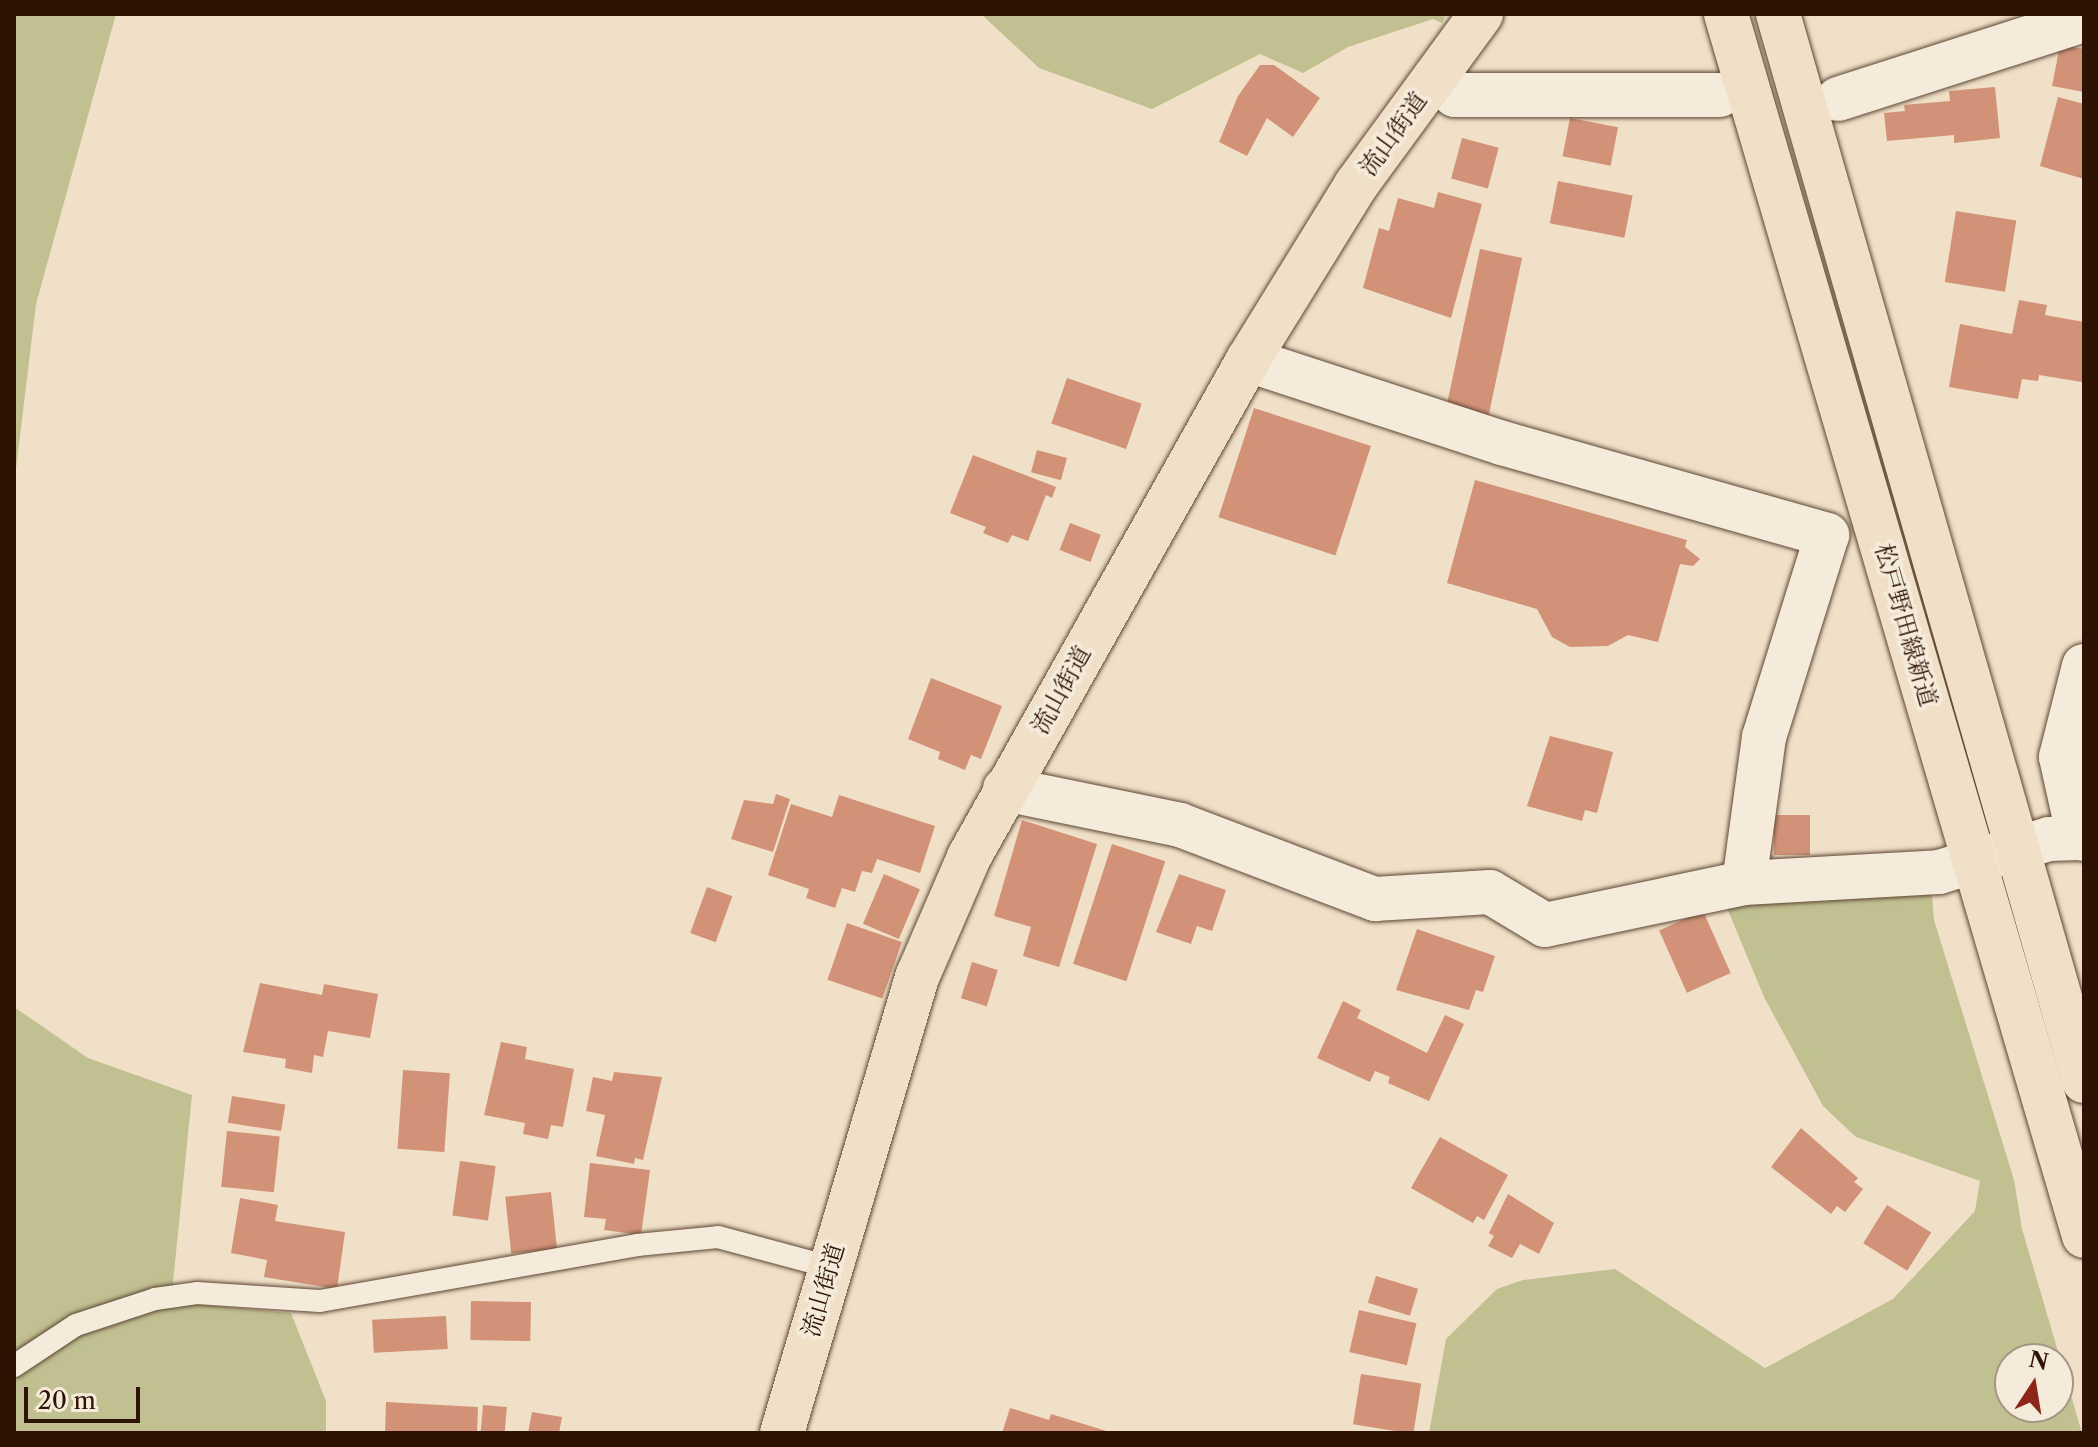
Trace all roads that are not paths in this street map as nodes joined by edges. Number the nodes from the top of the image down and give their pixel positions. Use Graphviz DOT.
graph roads {
  1 [pos="1481,14"];
  2 [pos="1726,14"];
  3 [pos="1778,14"];
  4 [pos="2084,20"];
  5 [pos="1435,77"];
  6 [pos="1720,95"];
  7 [pos="1838,99"];
  8 [pos="1248,360"];
  9 [pos="2084,666"];
  10 [pos="1005,789"];
  11 [pos="2082,839"];
  12 [pos="2017,850"];
  13 [pos="1975,864"];
  14 [pos="1744,883"];
  15 [pos="2084,1081"];
  16 [pos="2084,1236"];
  17 [pos="830,1267"];
  18 [pos="14,1366"];
  19 [pos="782,1433"];
  1 -- 5 [label="main road, 流山街道"];
  2 -- 13 [label="main road, 松戸野田線新道"];
  3 -- 12 [label="main road, 松戸野田線新道"];
  4 -- 7 [label="street"];
  5 -- 6 [label="street"];
  5 -- 8 [label="main road, 流山街道"];
  8 -- 10 [label="main road, 流山街道"];
  8 -- 14 [label="street"];
  9 -- 11 [label="street"];
  10 -- 14 [label="street"];
  10 -- 17 [label="main road, 流山街道"];
  11 -- 12 [label="street"];
  12 -- 13 [label="street"];
  12 -- 15 [label="main road, 松戸野田線新道"];
  13 -- 14 [label="street"];
  13 -- 16 [label="main road, 松戸野田線新道"];
  17 -- 18 [label="lane"];
  17 -- 19 [label="main road, 流山街道"];
}
